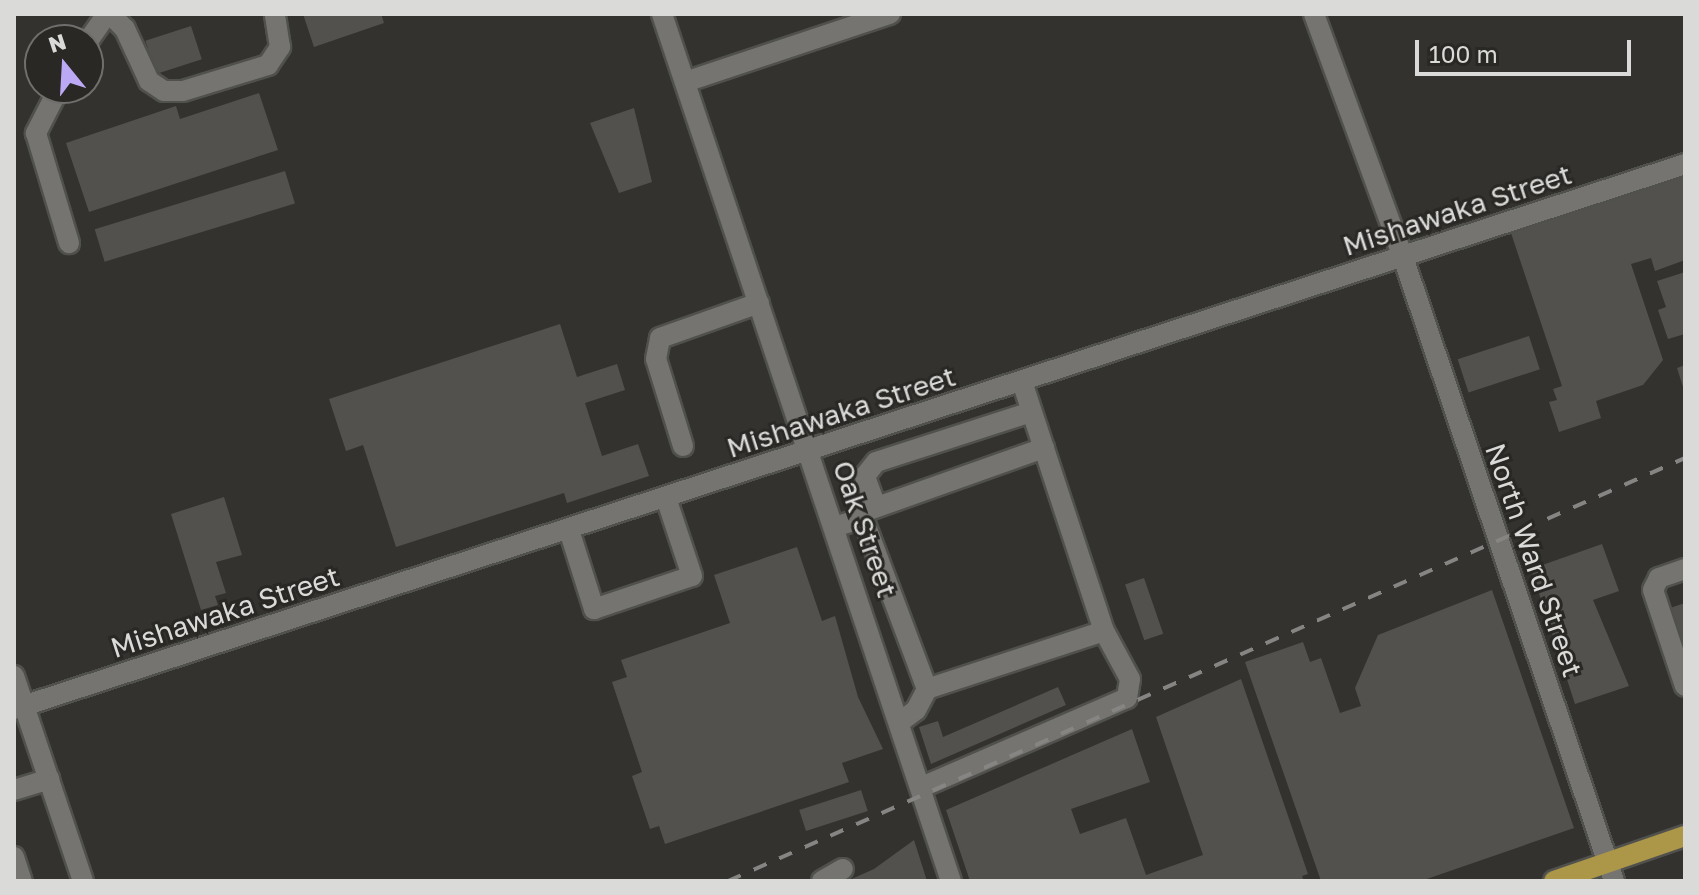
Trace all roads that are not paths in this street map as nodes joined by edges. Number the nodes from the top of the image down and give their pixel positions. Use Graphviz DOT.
graph roads {
  1 [pos="109,14"];
  2 [pos="275,14"];
  3 [pos="662,14"];
  4 [pos="890,14"];
  5 [pos="1314,14"];
  6 [pos="685,82"];
  7 [pos="51,104"];
  8 [pos="1685,164"];
  9 [pos="69,243"];
  10 [pos="1403,257"];
  11 [pos="759,303"];
  12 [pos="1022,382"];
  13 [pos="1031,412"];
  14 [pos="683,446"];
  15 [pos="1044,448"];
  16 [pos="809,452"];
  17 [pos="666,498"];
  18 [pos="869,511"];
  19 [pos="834,527"];
  20 [pos="569,530"];
  21 [pos="1685,569"];
  22 [pos="1104,631"];
  23 [pos="14,676"];
  24 [pos="1685,686"];
  25 [pos="927,689"];
  26 [pos="19,708"];
  27 [pos="900,722"];
  28 [pos="49,779"];
  29 [pos="922,787"];
  30 [pos="14,790"];
  31 [pos="1685,836"];
  32 [pos="14,857"];
  33 [pos="843,869"];
  34 [pos="1611,872"];
  35 [pos="22,881"];
  36 [pos="83,881"];
  37 [pos="822,881"];
  38 [pos="951,881"];
  39 [pos="1554,881"];
  1 -- 2 [label="street"];
  3 -- 6 [label="street, Oak Street"];
  4 -- 6 [label="street"];
  5 -- 10 [label="street, North Ward Street"];
  6 -- 11 [label="street, Oak Street"];
  7 -- 9 [label="street"];
  8 -- 10 [label="street, Mishawaka Street"];
  10 -- 12 [label="street, Mishawaka Street"];
  10 -- 34 [label="street, North Ward Street"];
  11 -- 14 [label="street"];
  11 -- 16 [label="street, Oak Street"];
  12 -- 13 [label="street"];
  12 -- 16 [label="street, Mishawaka Street"];
  13 -- 15 [label="street"];
  13 -- 18 [label="street"];
  15 -- 18 [label="street"];
  15 -- 22 [label="street"];
  16 -- 17 [label="street, Mishawaka Street"];
  16 -- 19 [label="street, Oak Street"];
  17 -- 20 [label="street, Mishawaka Street"];
  17 -- 20 [label="street"];
  18 -- 19 [label="street"];
  18 -- 25 [label="street"];
  19 -- 27 [label="street, Oak Street"];
  20 -- 26 [label="street, Mishawaka Street"];
  21 -- 24 [label="street"];
  22 -- 25 [label="street"];
  22 -- 29 [label="street"];
  23 -- 26 [label="street"];
  25 -- 27 [label="street"];
  26 -- 28 [label="street"];
  27 -- 29 [label="street, Oak Street"];
  28 -- 30 [label="street"];
  28 -- 36 [label="street"];
  29 -- 38 [label="street, Oak Street"];
  31 -- 34 [label="main road"];
  32 -- 35 [label="street"];
  33 -- 37 [label="street"];
  34 -- 39 [label="main road"];
}
